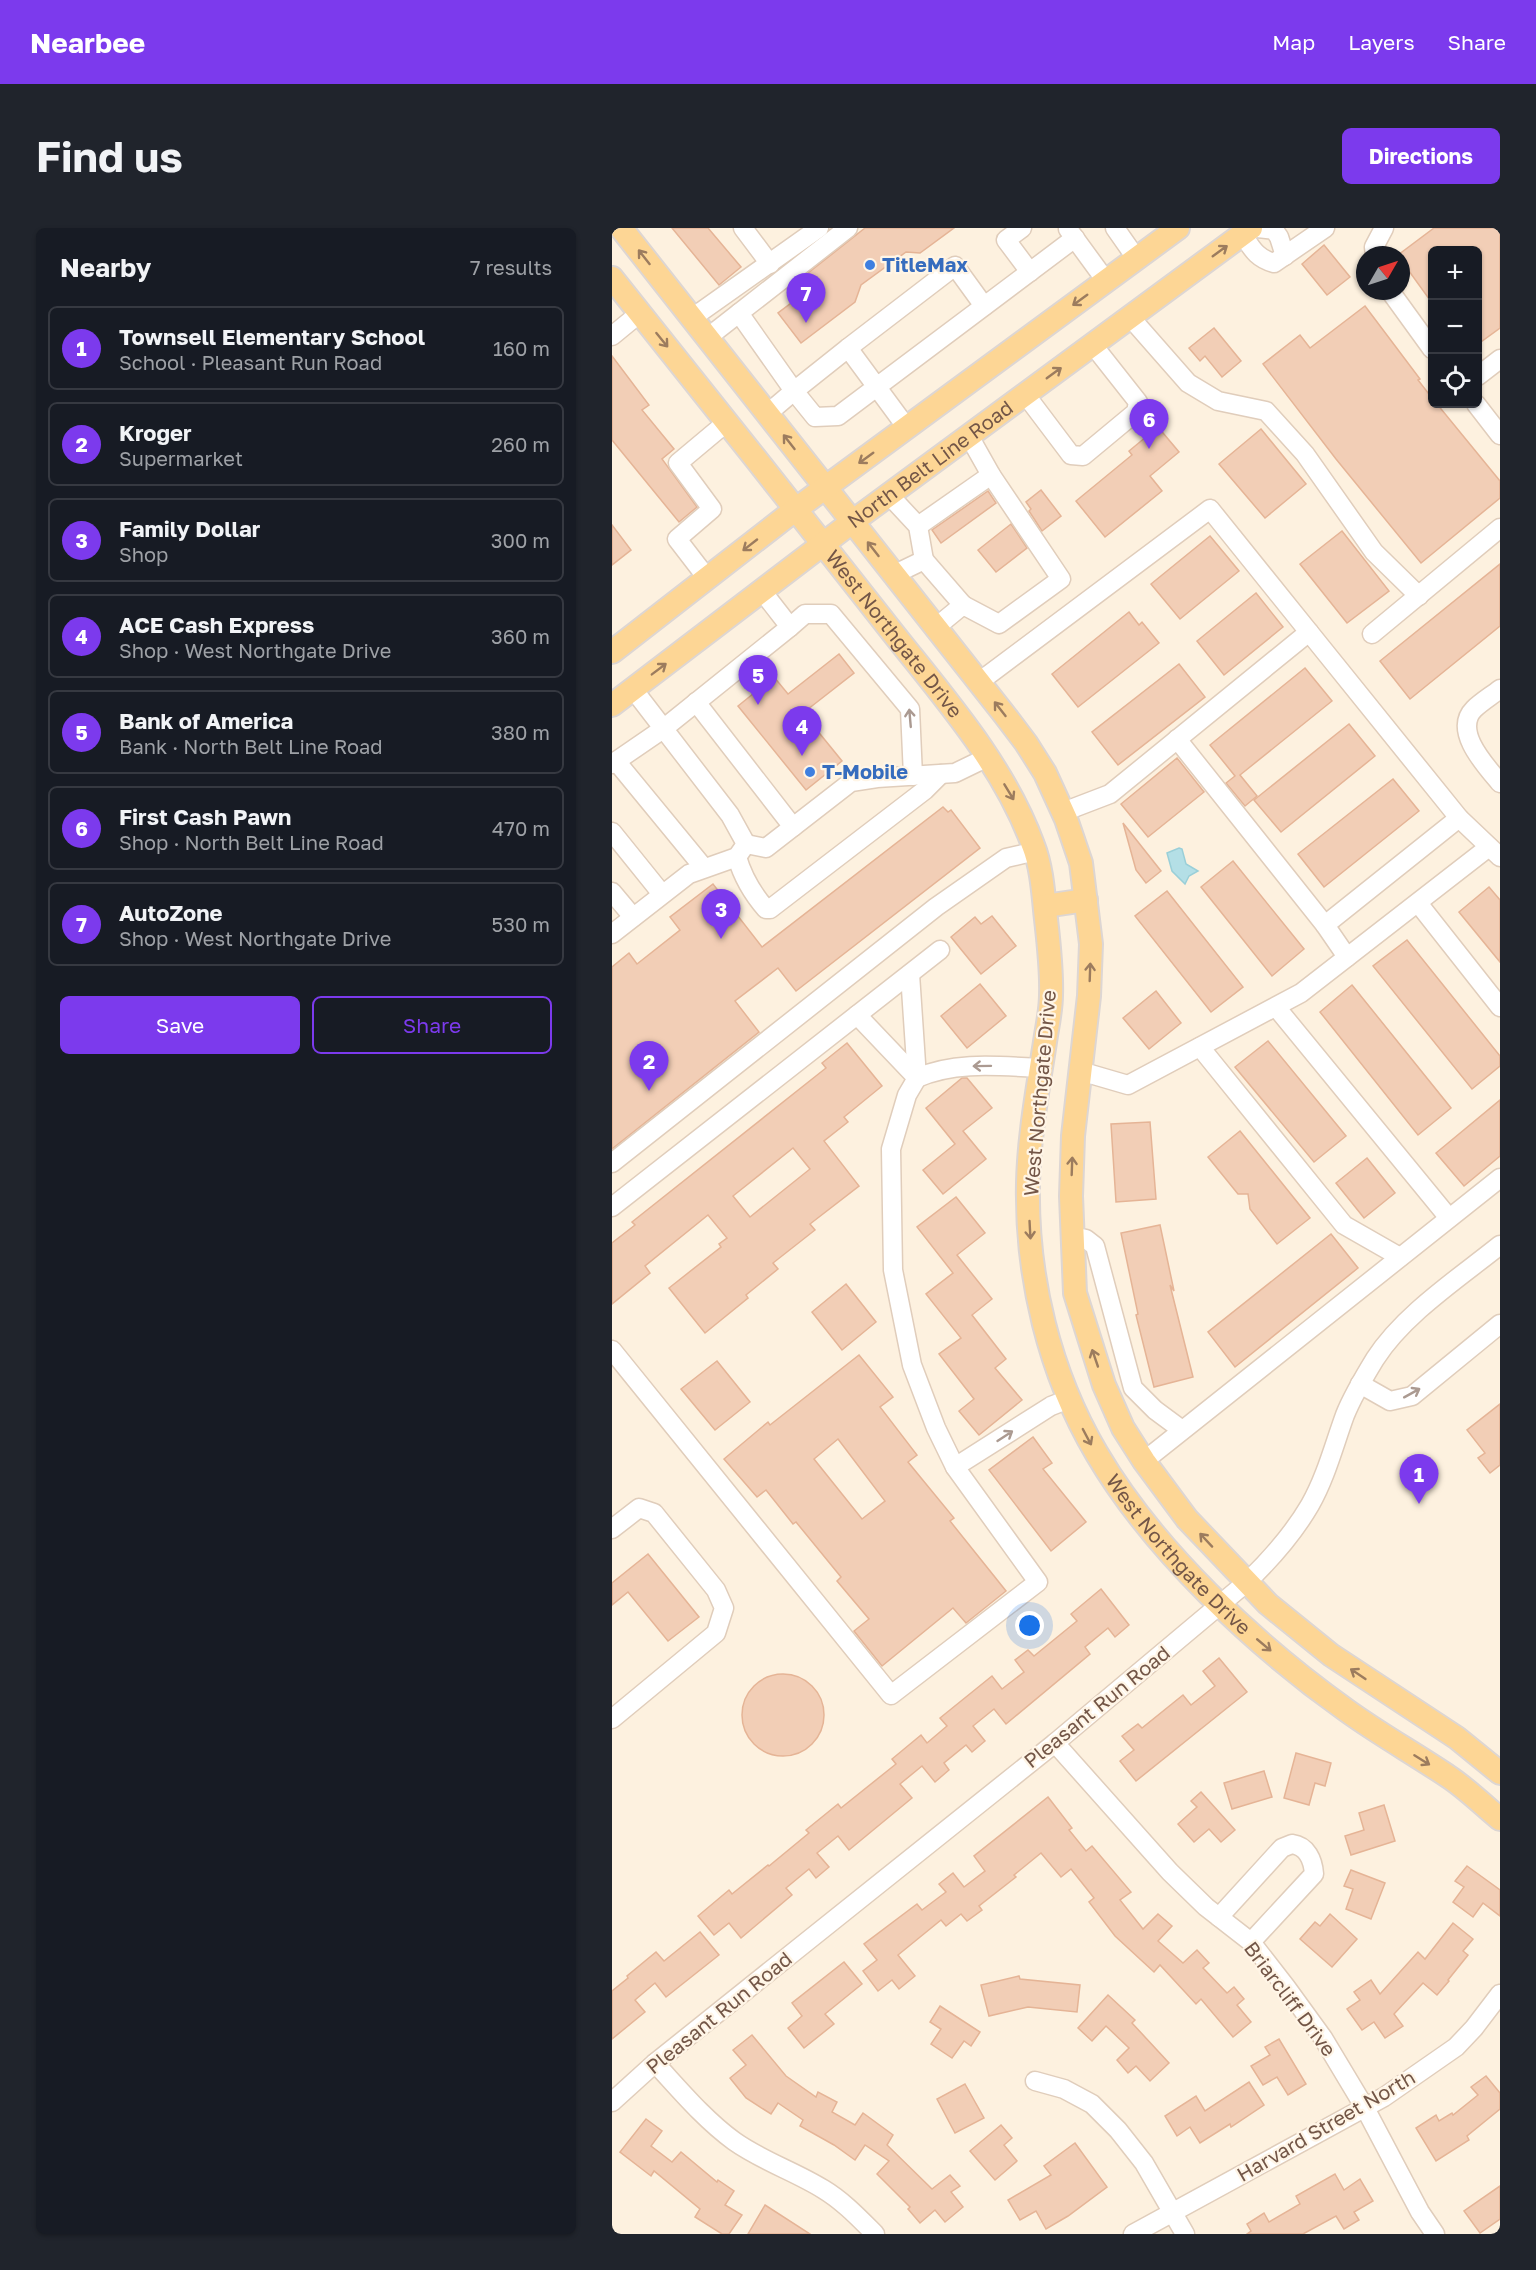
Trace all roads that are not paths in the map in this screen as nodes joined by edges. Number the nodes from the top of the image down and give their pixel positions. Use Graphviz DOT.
graph roads {
  1 [pos="621,228"];
  2 [pos="743,228"];
  3 [pos="819,228"];
  4 [pos="848,228"];
  5 [pos="1022,228"];
  6 [pos="1115,228"];
  7 [pos="1178,228"];
  8 [pos="1251,228"];
  9 [pos="1258,228"];
  10 [pos="1325,228"];
  11 [pos="1384,228"];
  12 [pos="1071,233"];
  13 [pos="1375,246"];
  14 [pos="1136,258"];
  15 [pos="1279,260"];
  16 [pos="770,264"];
  17 [pos="1030,272"];
  18 [pos="612,278"];
  19 [pos="1106,281"];
  20 [pos="1397,300"];
  21 [pos="984,306"];
  22 [pos="640,313"];
  23 [pos="739,313"];
  24 [pos="1130,317"];
  25 [pos="692,318"];
  26 [pos="612,336"];
  27 [pos="708,338"];
  28 [pos="1428,343"];
  29 [pos="1093,345"];
  30 [pos="848,348"];
  31 [pos="1500,359"];
  32 [pos="1482,373"];
  33 [pos="876,387"];
  34 [pos="794,391"];
  35 [pos="1025,394"];
  36 [pos="1479,408"];
  37 [pos="767,414"];
  38 [pos="727,422"];
  39 [pos="907,428"];
  40 [pos="1500,435"];
  41 [pos="969,436"];
  42 [pos="991,476"];
  43 [pos="825,488"];
  44 [pos="889,495"];
  45 [pos="796,509"];
  46 [pos="852,522"];
  47 [pos="918,526"];
  48 [pos="1500,528"];
  49 [pos="823,544"];
  50 [pos="924,560"];
  51 [pos="893,575"];
  52 [pos="707,578"];
  53 [pos="762,591"];
  54 [pos="1419,596"];
  55 [pos="963,605"];
  56 [pos="790,627"];
  57 [pos="936,628"];
  58 [pos="1309,632"];
  59 [pos="1372,634"];
  60 [pos="612,652"];
  61 [pos="979,682"];
  62 [pos="633,689"];
  63 [pos="1500,689"];
  64 [pos="696,702"];
  65 [pos="612,705"];
  66 [pos="663,729"];
  67 [pos="1019,734"];
  68 [pos="1177,739"];
  69 [pos="988,757"];
  70 [pos="614,763"];
  71 [pos="941,774"];
  72 [pos="913,776"];
  73 [pos="1500,783"];
  74 [pos="1063,812"];
  75 [pos="1460,818"];
  76 [pos="793,827"];
  77 [pos="612,832"];
  78 [pos="741,851"];
  79 [pos="1036,851"];
  80 [pos="1495,852"];
  81 [pos="704,868"];
  82 [pos="612,892"];
  83 [pos="662,894"];
  84 [pos="1086,900"];
  85 [pos="1418,903"];
  86 [pos="1045,906"];
  87 [pos="633,917"];
  88 [pos="1325,925"];
  89 [pos="612,934"];
  90 [pos="940,950"];
  91 [pos="1347,957"];
  92 [pos="910,974"];
  93 [pos="1276,1006"];
  94 [pos="1500,1007"];
  95 [pos="857,1015"];
  96 [pos="1200,1047"];
  97 [pos="1041,1068"];
  98 [pos="1080,1071"];
  99 [pos="917,1078"];
  100 [pos="612,1163"];
  101 [pos="1500,1178"];
  102 [pos="612,1207"];
  103 [pos="1449,1218"];
  104 [pos="1072,1236"];
  105 [pos="1500,1245"];
  106 [pos="1400,1257"];
  107 [pos="1500,1324"];
  108 [pos="612,1350"];
  109 [pos="1360,1384"];
  110 [pos="1104,1385"];
  111 [pos="1133,1388"];
  112 [pos="1069,1399"];
  113 [pos="1182,1430"];
  114 [pos="1144,1461"];
  115 [pos="955,1467"];
  116 [pos="612,1530"];
  117 [pos="1247,1582"];
  118 [pos="1221,1606"];
  119 [pos="612,1719"];
  120 [pos="1055,1743"];
  121 [pos="1500,1773"];
  122 [pos="1500,1819"];
  123 [pos="1219,1917"];
  124 [pos="1251,1942"];
  125 [pos="1500,1994"];
  126 [pos="655,2063"];
  127 [pos="1035,2081"];
  128 [pos="612,2102"];
  129 [pos="1365,2108"];
  130 [pos="1174,2212"];
  131 [pos="875,2234"];
  132 [pos="1133,2234"];
  133 [pos="1185,2234"];
  134 [pos="1436,2234"];
  25 -- 1 [label="main road, West Northgate Drive, one-way"];
  2 -- 16 [label="street"];
  3 -- 16 [label="street"];
  4 -- 23 [label="street"];
  5 -- 17 [label="street"];
  6 -- 14 [label="street"];
  7 -- 14 [label="main road"];
  8 -- 15 [label="street"];
  24 -- 8 [label="main road, North Belt Line Road, one-way"];
  9 -- 15 [label="street"];
  10 -- 15 [label="street"];
  11 -- 13 [label="street"];
  12 -- 17 [label="street"];
  12 -- 19 [label="street"];
  14 -- 19 [label="main road"];
  16 -- 25 [label="street"];
  17 -- 21 [label="street"];
  18 -- 22 [label="main road, West Northgate Drive"];
  19 -- 39 [label="main road, one-way"];
  20 -- 28 [label="street"];
  21 -- 30 [label="street"];
  21 -- 33 [label="street"];
  22 -- 26 [label="street"];
  22 -- 38 [label="main road, West Northgate Drive, one-way"];
  23 -- 27 [label="street"];
  23 -- 34 [label="street"];
  24 -- 29 [label="main road, North Belt Line Road"];
  24 -- 54 [label="street"];
  25 -- 27 [label="main road, West Northgate Drive"];
  27 -- 37 [label="main road, West Northgate Drive"];
  35 -- 29 [label="main road, North Belt Line Road, one-way"];
  29 -- 35 [label="street"];
  30 -- 33 [label="street"];
  30 -- 34 [label="street"];
  31 -- 32 [label="street"];
  33 -- 34 [label="street"];
  33 -- 39 [label="street"];
  34 -- 37 [label="street"];
  35 -- 41 [label="main road, North Belt Line Road"];
  36 -- 40 [label="street"];
  43 -- 37 [label="main road, West Northgate Drive, one-way"];
  38 -- 45 [label="main road, West Northgate Drive"];
  38 -- 52 [label="street"];
  39 -- 43 [label="main road, one-way"];
  41 -- 42 [label="street"];
  41 -- 44 [label="main road, North Belt Line Road"];
  42 -- 47 [label="street"];
  42 -- 55 [label="street"];
  43 -- 45 [label="main road"];
  43 -- 46 [label="main road, West Northgate Drive"];
  44 -- 46 [label="main road, North Belt Line Road"];
  44 -- 47 [label="street"];
  45 -- 49 [label="main road, West Northgate Drive"];
  45 -- 52 [label="main road, one-way"];
  46 -- 49 [label="main road, North Belt Line Road"];
  51 -- 46 [label="main road, West Northgate Drive, one-way"];
  47 -- 50 [label="street"];
  48 -- 54 [label="street"];
  49 -- 53 [label="main road, North Belt Line Road"];
  49 -- 69 [label="main road, West Northgate Drive"];
  50 -- 51 [label="street"];
  50 -- 55 [label="street"];
  51 -- 57 [label="main road, West Northgate Drive"];
  52 -- 60 [label="main road"];
  53 -- 56 [label="street"];
  62 -- 53 [label="main road, North Belt Line Road, one-way"];
  54 -- 59 [label="street"];
  55 -- 57 [label="street"];
  56 -- 64 [label="street"];
  72 -- 56 [label="street, one-way"];
  57 -- 61 [label="main road, West Northgate Drive"];
  58 -- 61 [label="street"];
  58 -- 68 [label="street"];
  58 -- 75 [label="street"];
  67 -- 61 [label="main road, West Northgate Drive, one-way"];
  62 -- 65 [label="main road, North Belt Line Road"];
  62 -- 66 [label="street"];
  63 -- 73 [label="street"];
  64 -- 66 [label="street"];
  64 -- 76 [label="street"];
  66 -- 70 [label="street"];
  66 -- 78 [label="street"];
  67 -- 69 [label="main road"];
  67 -- 74 [label="main road, West Northgate Drive"];
  68 -- 74 [label="street"];
  68 -- 88 [label="street"];
  69 -- 71 [label="street"];
  69 -- 79 [label="main road, West Northgate Drive, one-way"];
  70 -- 81 [label="street"];
  71 -- 72 [label="street"];
  71 -- 78 [label="street"];
  72 -- 76 [label="street"];
  74 -- 84 [label="main road, West Northgate Drive"];
  75 -- 80 [label="street"];
  75 -- 88 [label="street"];
  76 -- 78 [label="street"];
  77 -- 83 [label="street"];
  78 -- 81 [label="street"];
  79 -- 86 [label="main road, West Northgate Drive"];
  79 -- 100 [label="street"];
  80 -- 85 [label="street"];
  81 -- 83 [label="street"];
  82 -- 87 [label="street"];
  83 -- 87 [label="street"];
  84 -- 86 [label="main road"];
  98 -- 84 [label="main road, West Northgate Drive, one-way"];
  85 -- 91 [label="street"];
  85 -- 94 [label="street"];
  86 -- 97 [label="main road, West Northgate Drive"];
  87 -- 89 [label="street"];
  88 -- 91 [label="street"];
  90 -- 92 [label="street"];
  91 -- 93 [label="street"];
  92 -- 95 [label="street"];
  92 -- 99 [label="street"];
  93 -- 96 [label="street"];
  93 -- 103 [label="street"];
  95 -- 99 [label="street"];
  95 -- 102 [label="street"];
  96 -- 98 [label="street"];
  96 -- 106 [label="street"];
  97 -- 98 [label="main road"];
  97 -- 99 [label="street, one-way"];
  97 -- 112 [label="main road, West Northgate Drive, one-way"];
  104 -- 98 [label="main road, West Northgate Drive, one-way"];
  99 -- 115 [label="street"];
  101 -- 103 [label="street"];
  103 -- 106 [label="street"];
  110 -- 104 [label="main road, West Northgate Drive, one-way"];
  104 -- 111 [label="street"];
  105 -- 109 [label="street, Pleasant Run Road"];
  106 -- 113 [label="street"];
  109 -- 107 [label="street, one-way"];
  108 -- 115 [label="street"];
  109 -- 117 [label="street, Pleasant Run Road"];
  110 -- 111 [label="street"];
  110 -- 112 [label="main road"];
  110 -- 114 [label="main road, West Northgate Drive"];
  111 -- 113 [label="street"];
  115 -- 112 [label="street, one-way"];
  112 -- 118 [label="main road, West Northgate Drive, one-way"];
  113 -- 114 [label="street"];
  117 -- 114 [label="main road, West Northgate Drive, one-way"];
  116 -- 119 [label="street"];
  117 -- 118 [label="street, Pleasant Run Road"];
  121 -- 117 [label="main road, West Northgate Drive, one-way"];
  118 -- 120 [label="street, Pleasant Run Road"];
  118 -- 122 [label="main road, West Northgate Drive, one-way"];
  120 -- 123 [label="street, Briarcliff Drive"];
  120 -- 126 [label="street, Pleasant Run Road"];
  123 -- 124 [label="street, Briarcliff Drive"];
  123 -- 124 [label="street"];
  124 -- 129 [label="street, Briarcliff Drive"];
  125 -- 129 [label="street, Harvard Street North"];
  126 -- 128 [label="street, Pleasant Run Road"];
  126 -- 131 [label="street"];
  127 -- 130 [label="street"];
  129 -- 130 [label="street, Harvard Street North"];
  129 -- 134 [label="street, Briarcliff Drive"];
  130 -- 132 [label="street, Harvard Street North"];
  130 -- 133 [label="street"];
}
